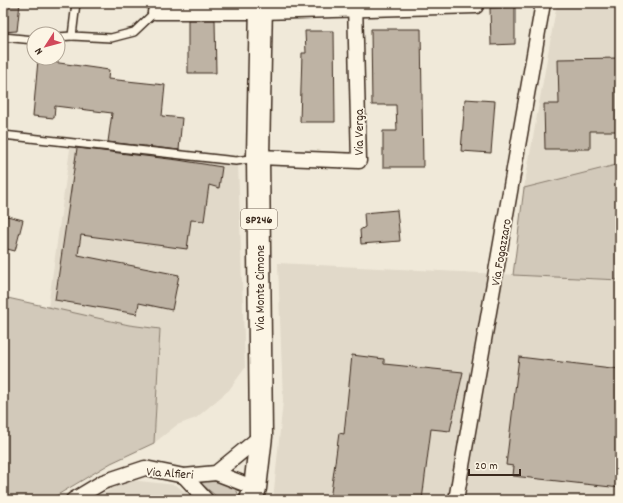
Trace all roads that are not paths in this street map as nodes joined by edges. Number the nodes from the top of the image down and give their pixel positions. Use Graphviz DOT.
graph roads {
  1 [pos="76,3"];
  2 [pos="476,3"];
  3 [pos="543,3"];
  4 [pos="155,7"];
  5 [pos="355,7"];
  6 [pos="261,8"];
  7 [pos="66,36"];
  8 [pos="72,36"];
  9 [pos="3,37"];
  10 [pos="26,39"];
  11 [pos="3,135"];
  12 [pos="258,157"];
  13 [pos="261,436"];
  14 [pos="216,472"];
  15 [pos="184,476"];
  16 [pos="253,494"];
  17 [pos="73,500"];
  18 [pos="206,500"];
  19 [pos="456,500"];
  1 -- 8 [label="lane"];
  2 -- 5 [label="street"];
  3 -- 19 [label="street, Via Fogazzaro"];
  4 -- 6 [label="street"];
  4 -- 8 [label="lane"];
  5 -- 6 [label="street"];
  5 -- 12 [label="street, Via Verga"];
  6 -- 12 [label="main road, Via Monte Cimone / SP246"];
  7 -- 8 [label="lane"];
  9 -- 10 [label="lane"];
  11 -- 12 [label="lane"];
  12 -- 13 [label="main road, Via Monte Cimone / SP246"];
  13 -- 14 [label="street"];
  13 -- 16 [label="main road, Via Monte Cimone / SP246"];
  14 -- 15 [label="street, Via Alfieri"];
  14 -- 16 [label="street"];
  15 -- 17 [label="street, Via Alfieri"];
  15 -- 18 [label="street"];
}
